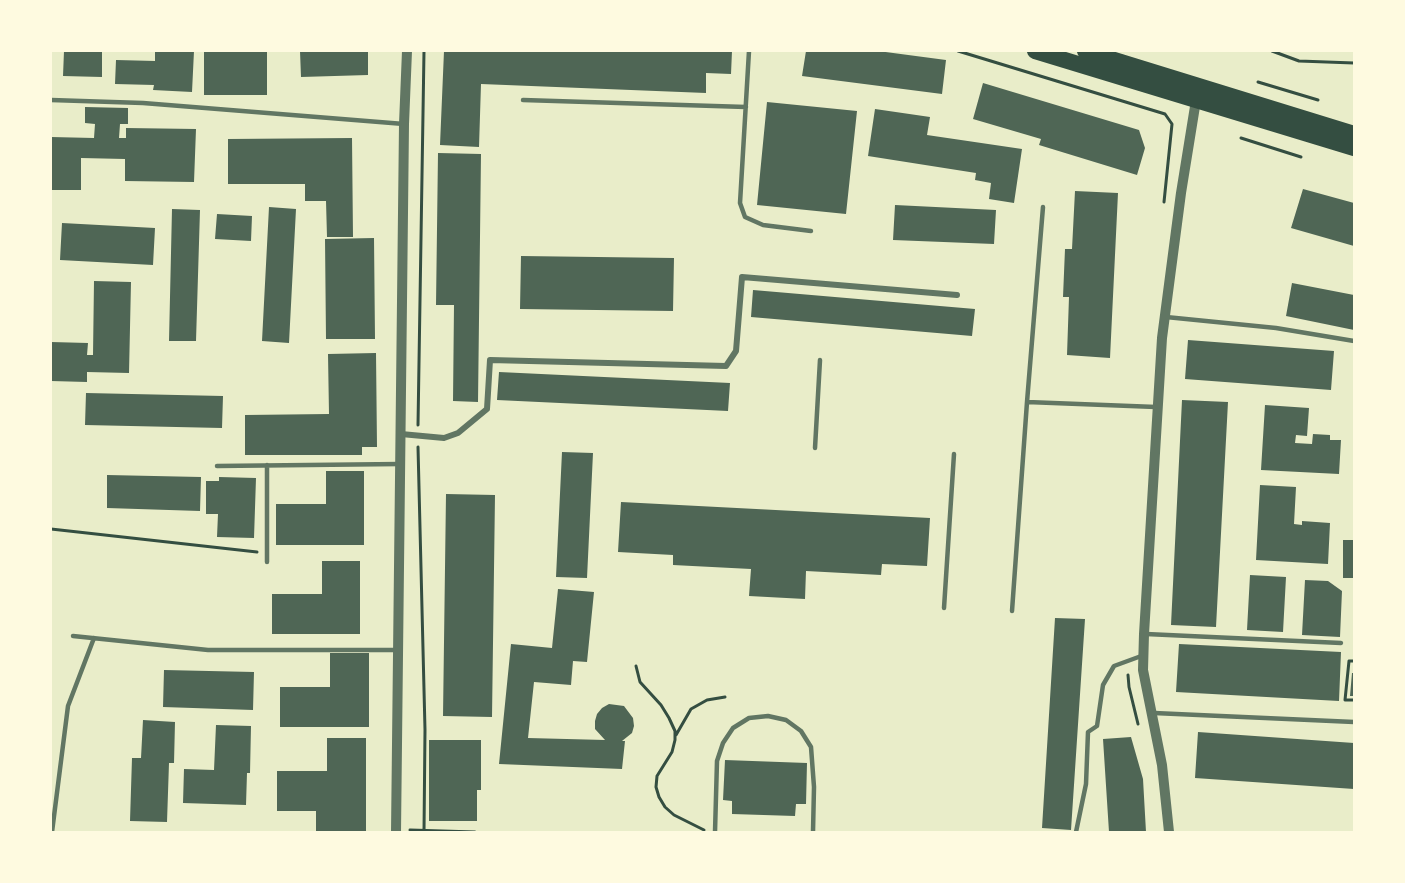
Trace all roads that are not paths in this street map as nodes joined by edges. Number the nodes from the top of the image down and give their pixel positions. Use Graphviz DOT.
graph roads {
  1 [pos="407,51"];
  2 [pos="749,51"];
  3 [pos="1035,51"];
  4 [pos="1084,51"];
  5 [pos="1197,93"];
  6 [pos="51,100"];
  7 [pos="523,100"];
  8 [pos="746,107"];
  9 [pos="404,124"];
  10 [pos="1354,134"];
  11 [pos="1354,148"];
  12 [pos="1043,207"];
  13 [pos="812,231"];
  14 [pos="957,296"];
  15 [pos="1165,317"];
  16 [pos="1354,341"];
  17 [pos="820,360"];
  18 [pos="1027,402"];
  19 [pos="1159,407"];
  20 [pos="401,435"];
  21 [pos="815,448"];
  22 [pos="954,454"];
  23 [pos="400,464"];
  24 [pos="267,465"];
  25 [pos="217,466"];
  26 [pos="267,562"];
  27 [pos="944,608"];
  28 [pos="1012,611"];
  29 [pos="1144,634"];
  30 [pos="73,636"];
  31 [pos="94,638"];
  32 [pos="1341,644"];
  33 [pos="399,650"];
  34 [pos="1144,655"];
  35 [pos="1151,713"];
  36 [pos="1354,722"];
  37 [pos="396,831"];
  38 [pos="52,832"];
  39 [pos="715,832"];
  40 [pos="813,832"];
  41 [pos="1076,832"];
  42 [pos="1169,832"];
  1 -- 9 [label="street"];
  2 -- 8 [label="lane"];
  3 -- 5 [label="highway"];
  4 -- 5 [label="highway"];
  5 -- 10 [label="highway"];
  5 -- 11 [label="highway"];
  5 -- 15 [label="street"];
  6 -- 9 [label="lane"];
  7 -- 8 [label="lane"];
  8 -- 13 [label="lane"];
  9 -- 20 [label="street"];
  12 -- 18 [label="lane"];
  14 -- 20 [label="street"];
  15 -- 16 [label="lane"];
  15 -- 19 [label="street"];
  17 -- 21 [label="lane"];
  18 -- 19 [label="lane"];
  18 -- 28 [label="lane"];
  19 -- 29 [label="street"];
  20 -- 23 [label="street"];
  22 -- 27 [label="lane"];
  23 -- 24 [label="lane"];
  23 -- 33 [label="street"];
  24 -- 25 [label="lane"];
  24 -- 26 [label="lane"];
  29 -- 32 [label="lane"];
  29 -- 34 [label="street"];
  30 -- 31 [label="lane"];
  31 -- 33 [label="lane"];
  31 -- 38 [label="lane"];
  33 -- 37 [label="street"];
  34 -- 35 [label="street"];
  34 -- 41 [label="lane"];
  35 -- 36 [label="lane"];
  35 -- 42 [label="street"];
  39 -- 40 [label="lane"];
}
